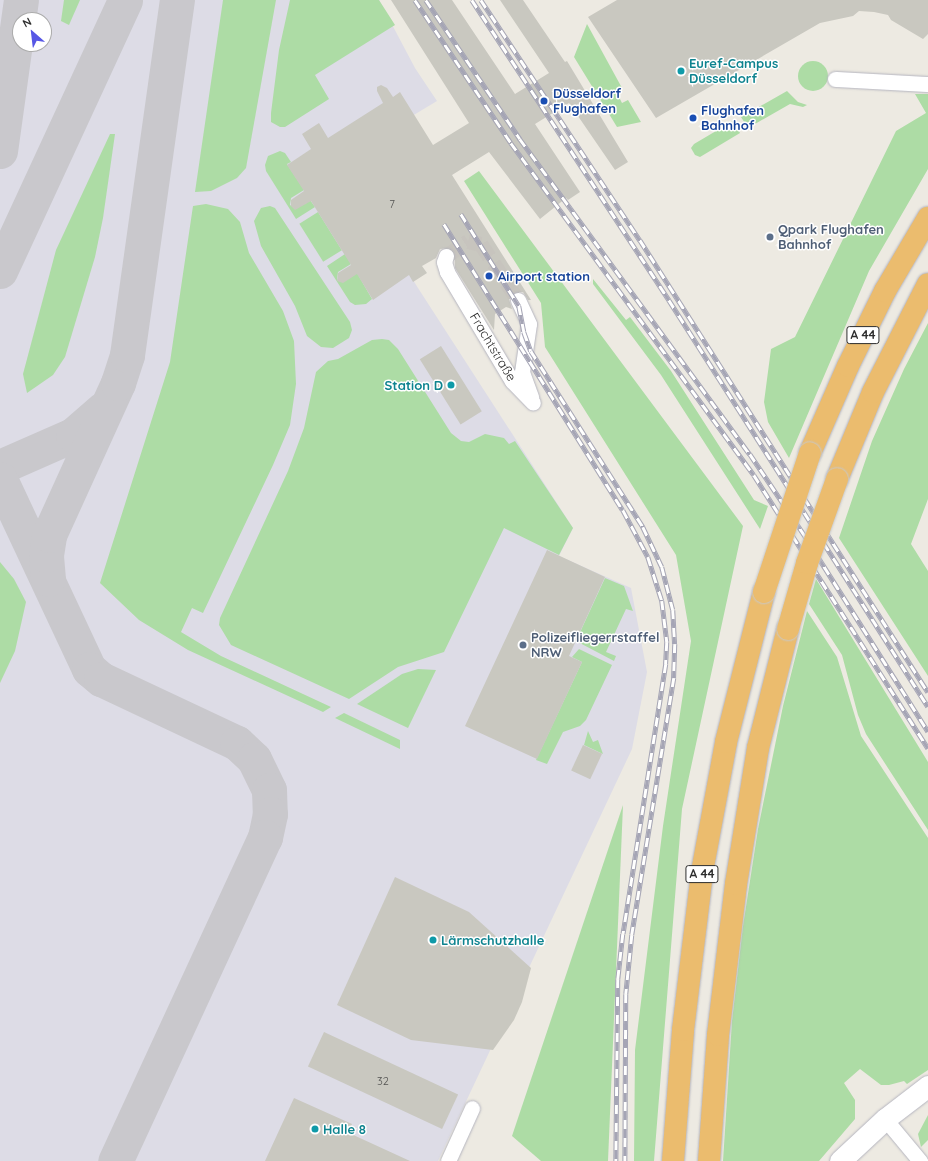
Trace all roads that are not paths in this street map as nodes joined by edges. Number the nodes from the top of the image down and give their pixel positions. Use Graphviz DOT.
graph roads {
  1 [pos="835,78"];
  2 [pos="928,84"];
  3 [pos="928,218"];
  4 [pos="446,256"];
  5 [pos="928,284"];
  6 [pos="518,300"];
  7 [pos="928,1086"];
  8 [pos="472,1108"];
  9 [pos="885,1119"];
  10 [pos="448,1161"];
  11 [pos="674,1161"];
  12 [pos="709,1161"];
  13 [pos="840,1161"];
  14 [pos="920,1161"];
  1 -- 2 [label="street"];
  3 -- 11 [label="highway, A 44, bridge"];
  4 -- 6 [label="street, Frachtstraße"];
  5 -- 12 [label="highway, A 44, bridge"];
  7 -- 9 [label="street"];
  8 -- 10 [label="street"];
  9 -- 13 [label="street"];
  9 -- 14 [label="street"];
}
